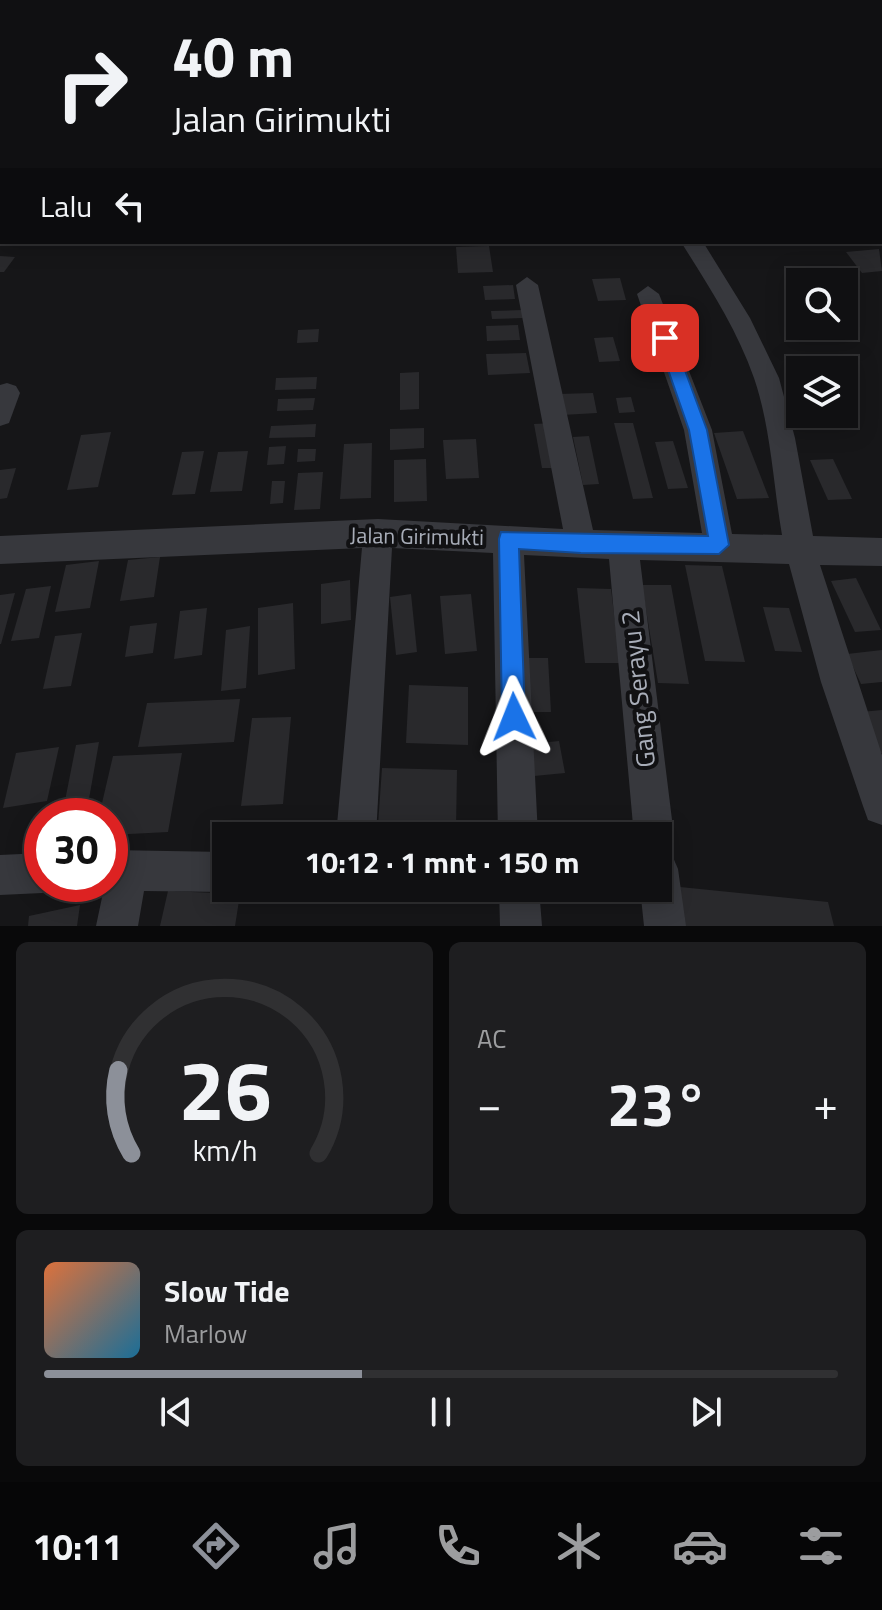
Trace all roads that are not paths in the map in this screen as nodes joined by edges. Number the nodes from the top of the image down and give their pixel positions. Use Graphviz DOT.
graph roads {
  1 [pos="693,244"];
  2 [pos="527,285"];
  3 [pos="648,294"];
  4 [pos="378,533"];
  5 [pos="508,539"];
  6 [pos="623,543"];
  7 [pos="581,544"];
  8 [pos="719,545"];
  9 [pos="0,550"];
  10 [pos="801,552"];
  11 [pos="882,552"];
  12 [pos="882,806"];
  13 [pos="357,822"];
  14 [pos="518,822"];
  15 [pos="653,822"];
  16 [pos="128,870"];
  17 [pos="212,872"];
  18 [pos="24,874"];
  19 [pos="0,875"];
  20 [pos="118,902"];
  21 [pos="520,902"];
  22 [pos="662,902"];
  23 [pos="117,926"];
  24 [pos="521,926"];
  25 [pos="665,926"];
  1 -- 10 [label="street"];
  2 -- 7 [label="street"];
  3 -- 8 [label="street"];
  4 -- 5 [label="street, Jalan Girimukti"];
  4 -- 9 [label="street, Jalan Girimukti"];
  4 -- 13 [label="street"];
  5 -- 7 [label="street, Jalan Girimukti"];
  5 -- 14 [label="street"];
  6 -- 7 [label="street, Jalan Girimukti"];
  6 -- 8 [label="street, Jalan Girimukti"];
  6 -- 15 [label="street, Gang Serayu 2"];
  8 -- 10 [label="street, Jalan Girimukti"];
  10 -- 11 [label="street, Jalan Girimukti"];
  10 -- 12 [label="street"];
  16 -- 17 [label="street"];
  18 -- 19 [label="street"];
  20 -- 23 [label="street"];
  21 -- 24 [label="street"];
  22 -- 25 [label="street"];
}
